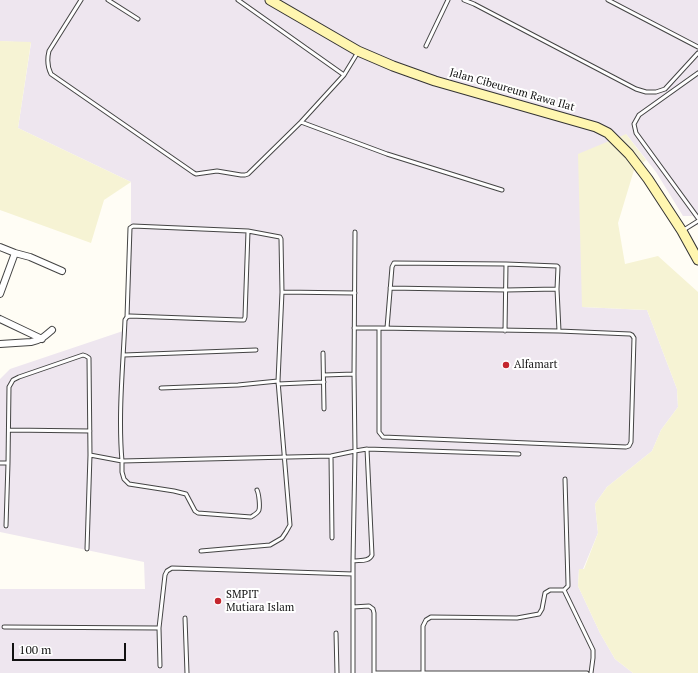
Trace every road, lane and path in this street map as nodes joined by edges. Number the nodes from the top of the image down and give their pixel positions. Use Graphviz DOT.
graph roads {
  1 [pos="81,0"];
  2 [pos="108,0"];
  3 [pos="238,0"];
  4 [pos="270,0"];
  5 [pos="448,0"];
  6 [pos="464,0"];
  7 [pos="608,0"];
  8 [pos="138,19"];
  9 [pos="426,46"];
  10 [pos="698,47"];
  11 [pos="358,51"];
  12 [pos="698,53"];
  13 [pos="698,73"];
  14 [pos="344,75"];
  15 [pos="301,122"];
  16 [pos="502,190"];
  17 [pos="698,218"];
  18 [pos="698,221"];
  19 [pos="248,231"];
  20 [pos="682,231"];
  21 [pos="355,232"];
  22 [pos="0,247"];
  23 [pos="14,253"];
  24 [pos="698,259"];
  25 [pos="506,264"];
  26 [pos="62,271"];
  27 [pos="390,288"];
  28 [pos="506,290"];
  29 [pos="557,290"];
  30 [pos="282,292"];
  31 [pos="355,293"];
  32 [pos="0,294"];
  33 [pos="127,317"];
  34 [pos="0,319"];
  35 [pos="354,328"];
  36 [pos="379,328"];
  37 [pos="387,328"];
  38 [pos="52,330"];
  39 [pos="505,330"];
  40 [pos="559,332"];
  41 [pos="42,339"];
  42 [pos="0,344"];
  43 [pos="256,350"];
  44 [pos="323,353"];
  45 [pos="124,355"];
  46 [pos="354,374"];
  47 [pos="324,375"];
  48 [pos="324,382"];
  49 [pos="278,383"];
  50 [pos="160,388"];
  51 [pos="324,409"];
  52 [pos="9,430"];
  53 [pos="90,431"];
  54 [pos="367,449"];
  55 [pos="356,450"];
  56 [pos="519,454"];
  57 [pos="90,455"];
  58 [pos="331,456"];
  59 [pos="285,458"];
  60 [pos="122,461"];
  61 [pos="0,463"];
  62 [pos="8,463"];
  63 [pos="565,479"];
  64 [pos="257,490"];
  65 [pos="6,526"];
  66 [pos="332,538"];
  67 [pos="87,549"];
  68 [pos="201,551"];
  69 [pos="353,561"];
  70 [pos="353,574"];
  71 [pos="564,590"];
  72 [pos="353,607"];
  73 [pos="185,618"];
  74 [pos="4,627"];
  75 [pos="159,628"];
  76 [pos="336,633"];
  77 [pos="160,666"];
  78 [pos="187,673"];
  79 [pos="337,673"];
  80 [pos="353,673"];
  81 [pos="373,673"];
  82 [pos="423,673"];
  83 [pos="587,673"];
  84 [pos="591,673"];
  1 -- 15 [label="lane"];
  2 -- 8 [label="lane"];
  3 -- 14 [label="lane"];
  4 -- 11 [label="street, Jalan Cibeureum Rawa Ilat"];
  5 -- 9 [label="lane"];
  6 -- 12 [label="lane"];
  7 -- 10 [label="lane"];
  11 -- 14 [label="lane"];
  11 -- 20 [label="street, Jalan Cibeureum Rawa Ilat"];
  13 -- 17 [label="lane"];
  14 -- 15 [label="lane"];
  15 -- 16 [label="lane"];
  18 -- 20 [label="lane"];
  19 -- 30 [label="lane"];
  19 -- 33 [label="lane"];
  19 -- 33 [label="lane"];
  20 -- 24 [label="street, Jalan Cibeureum Rawa Ilat"];
  21 -- 31 [label="lane"];
  22 -- 23 [label="street"];
  23 -- 26 [label="street"];
  23 -- 32 [label="street"];
  25 -- 27 [label="lane"];
  25 -- 28 [label="lane"];
  25 -- 29 [label="lane"];
  27 -- 28 [label="lane"];
  27 -- 37 [label="lane"];
  28 -- 29 [label="lane"];
  28 -- 39 [label="lane"];
  29 -- 40 [label="lane"];
  30 -- 31 [label="lane"];
  30 -- 49 [label="lane"];
  31 -- 35 [label="lane"];
  33 -- 45 [label="lane"];
  34 -- 41 [label="street"];
  35 -- 36 [label="lane"];
  35 -- 46 [label="lane"];
  36 -- 37 [label="lane"];
  36 -- 40 [label="lane"];
  37 -- 39 [label="lane"];
  38 -- 41 [label="street"];
  39 -- 40 [label="lane"];
  41 -- 42 [label="street"];
  43 -- 45 [label="lane"];
  44 -- 47 [label="lane"];
  45 -- 60 [label="lane"];
  46 -- 47 [label="lane"];
  46 -- 55 [label="lane"];
  47 -- 48 [label="lane"];
  48 -- 49 [label="lane"];
  48 -- 51 [label="lane"];
  49 -- 50 [label="lane"];
  49 -- 59 [label="lane"];
  52 -- 53 [label="lane"];
  52 -- 53 [label="lane"];
  52 -- 62 [label="lane"];
  53 -- 57 [label="lane"];
  54 -- 55 [label="lane"];
  54 -- 56 [label="lane"];
  54 -- 69 [label="lane"];
  55 -- 58 [label="lane"];
  55 -- 69 [label="lane"];
  57 -- 60 [label="lane"];
  57 -- 67 [label="lane"];
  58 -- 59 [label="lane"];
  58 -- 66 [label="lane"];
  59 -- 60 [label="lane"];
  59 -- 68 [label="lane"];
  60 -- 64 [label="lane"];
  61 -- 62 [label="lane"];
  62 -- 65 [label="lane"];
  63 -- 71 [label="lane"];
  69 -- 70 [label="lane"];
  70 -- 72 [label="lane"];
  70 -- 75 [label="lane"];
  71 -- 82 [label="lane"];
  71 -- 84 [label="lane"];
  72 -- 80 [label="lane"];
  72 -- 81 [label="lane"];
  73 -- 78 [label="lane"];
  74 -- 75 [label="lane"];
  75 -- 77 [label="lane"];
  76 -- 79 [label="lane"];
  81 -- 82 [label="lane"];
  82 -- 83 [label="lane"];
}
